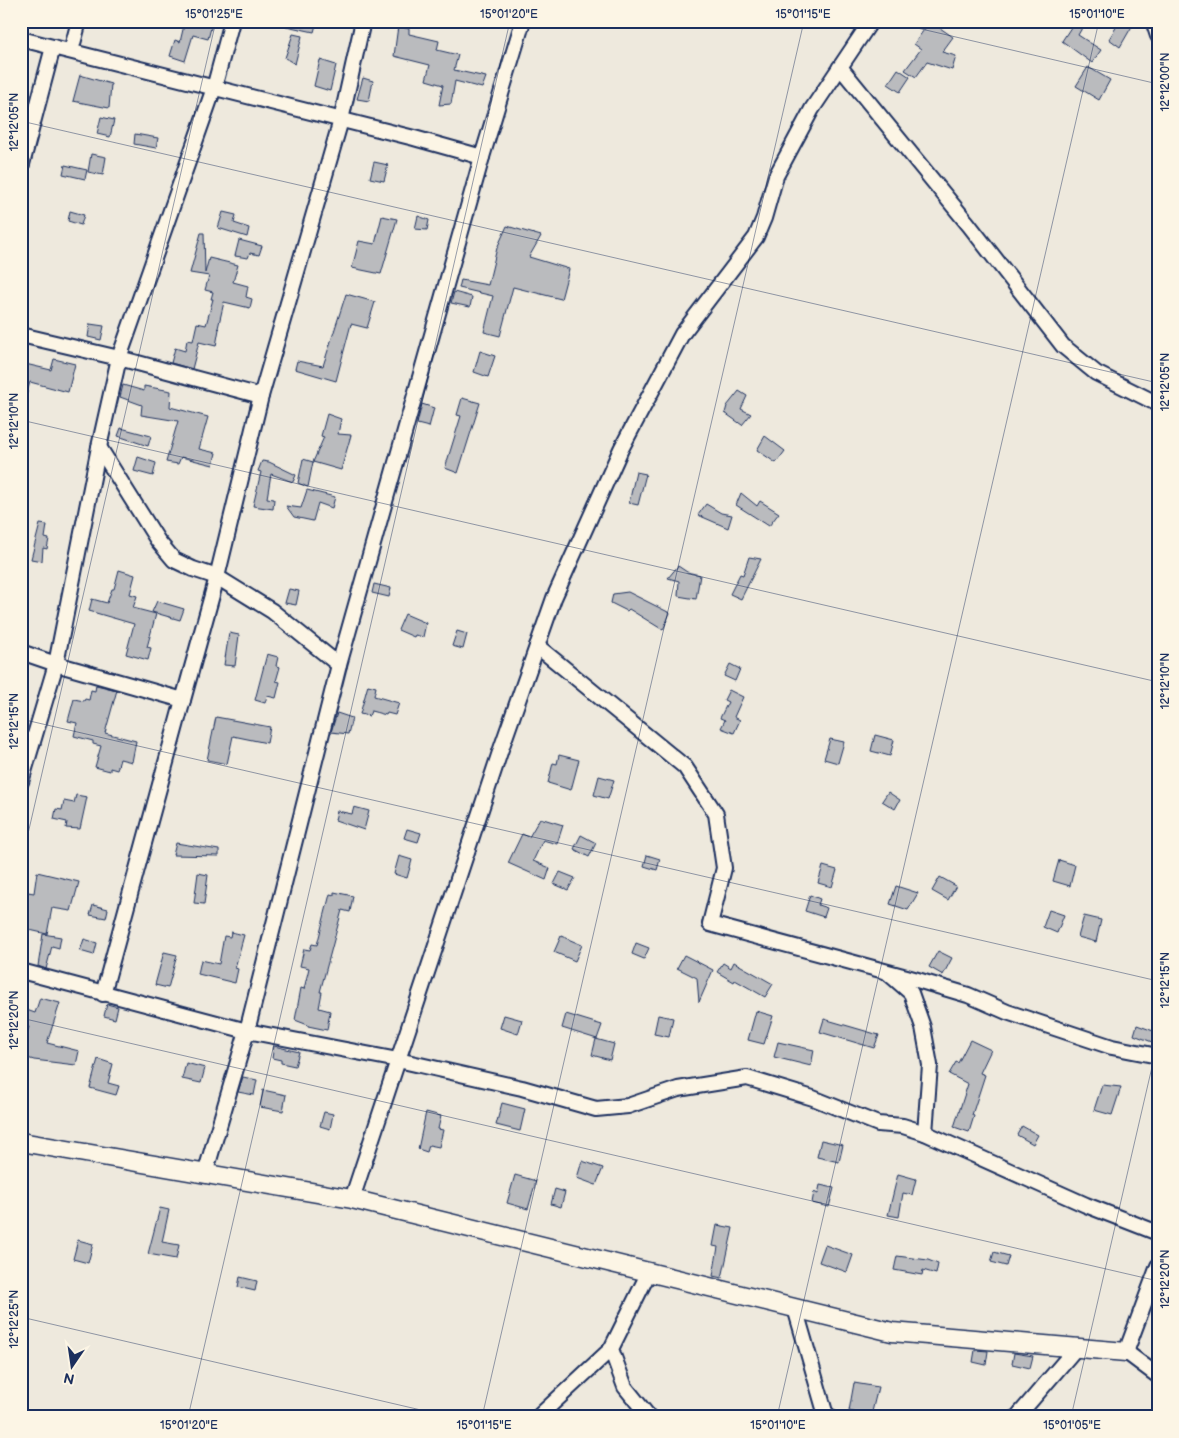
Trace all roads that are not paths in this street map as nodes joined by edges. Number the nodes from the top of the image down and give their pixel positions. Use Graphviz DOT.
graph roads {
  1 [pos="79,21"];
  2 [pos="232,21"];
  3 [pos="362,21"];
  4 [pos="523,21"];
  5 [pos="871,21"];
  6 [pos="1153,21"];
  7 [pos="1158,36"];
  8 [pos="21,39"];
  9 [pos="53,47"];
  10 [pos="71,52"];
  11 [pos="840,67"];
  12 [pos="214,88"];
  13 [pos="341,120"];
  14 [pos="482,157"];
  15 [pos="21,168"];
  16 [pos="21,335"];
  17 [pos="119,358"];
  18 [pos="261,396"];
  19 [pos="1158,404"];
  20 [pos="99,447"];
  21 [pos="217,577"];
  22 [pos="538,646"];
  23 [pos="21,652"];
  24 [pos="56,664"];
  25 [pos="339,665"];
  26 [pos="183,700"];
  27 [pos="21,782"];
  28 [pos="830,956"];
  29 [pos="21,971"];
  30 [pos="103,994"];
  31 [pos="247,1031"];
  32 [pos="1158,1056"];
  33 [pos="398,1060"];
  34 [pos="925,1133"];
  35 [pos="21,1142"];
  36 [pos="205,1174"];
  37 [pos="352,1199"];
  38 [pos="1158,1233"];
  39 [pos="1158,1266"];
  40 [pos="650,1272"];
  41 [pos="796,1308"];
  42 [pos="1077,1347"];
  43 [pos="611,1349"];
  44 [pos="1126,1352"];
  45 [pos="1158,1376"];
  46 [pos="538,1417"];
  47 [pos="649,1417"];
  48 [pos="830,1417"];
  49 [pos="1017,1417"];
  1 -- 10 [label="street"];
  2 -- 12 [label="street"];
  3 -- 13 [label="street"];
  4 -- 14 [label="street"];
  5 -- 11 [label="street"];
  6 -- 7 [label="street"];
  8 -- 9 [label="street"];
  9 -- 10 [label="street"];
  9 -- 15 [label="street"];
  10 -- 12 [label="street"];
  11 -- 19 [label="street"];
  11 -- 22 [label="street"];
  12 -- 13 [label="street"];
  12 -- 17 [label="street"];
  13 -- 14 [label="street"];
  13 -- 18 [label="street"];
  14 -- 25 [label="street"];
  16 -- 17 [label="street"];
  17 -- 18 [label="street"];
  17 -- 20 [label="street"];
  18 -- 21 [label="street"];
  20 -- 21 [label="street"];
  20 -- 24 [label="street"];
  21 -- 25 [label="street"];
  21 -- 26 [label="street"];
  22 -- 28 [label="street"];
  22 -- 33 [label="street"];
  23 -- 24 [label="street"];
  24 -- 26 [label="street"];
  24 -- 27 [label="street"];
  25 -- 31 [label="street"];
  26 -- 30 [label="street"];
  28 -- 32 [label="street"];
  28 -- 34 [label="street"];
  29 -- 30 [label="street"];
  30 -- 31 [label="street"];
  31 -- 33 [label="street"];
  31 -- 36 [label="street"];
  33 -- 34 [label="street"];
  33 -- 37 [label="street"];
  34 -- 38 [label="street"];
  35 -- 36 [label="street"];
  36 -- 37 [label="street"];
  37 -- 40 [label="street"];
  39 -- 44 [label="street"];
  40 -- 41 [label="street"];
  40 -- 43 [label="street"];
  41 -- 42 [label="street"];
  41 -- 48 [label="street"];
  42 -- 44 [label="street"];
  42 -- 49 [label="street"];
  43 -- 46 [label="street"];
  43 -- 47 [label="street"];
  44 -- 45 [label="street"];
}
